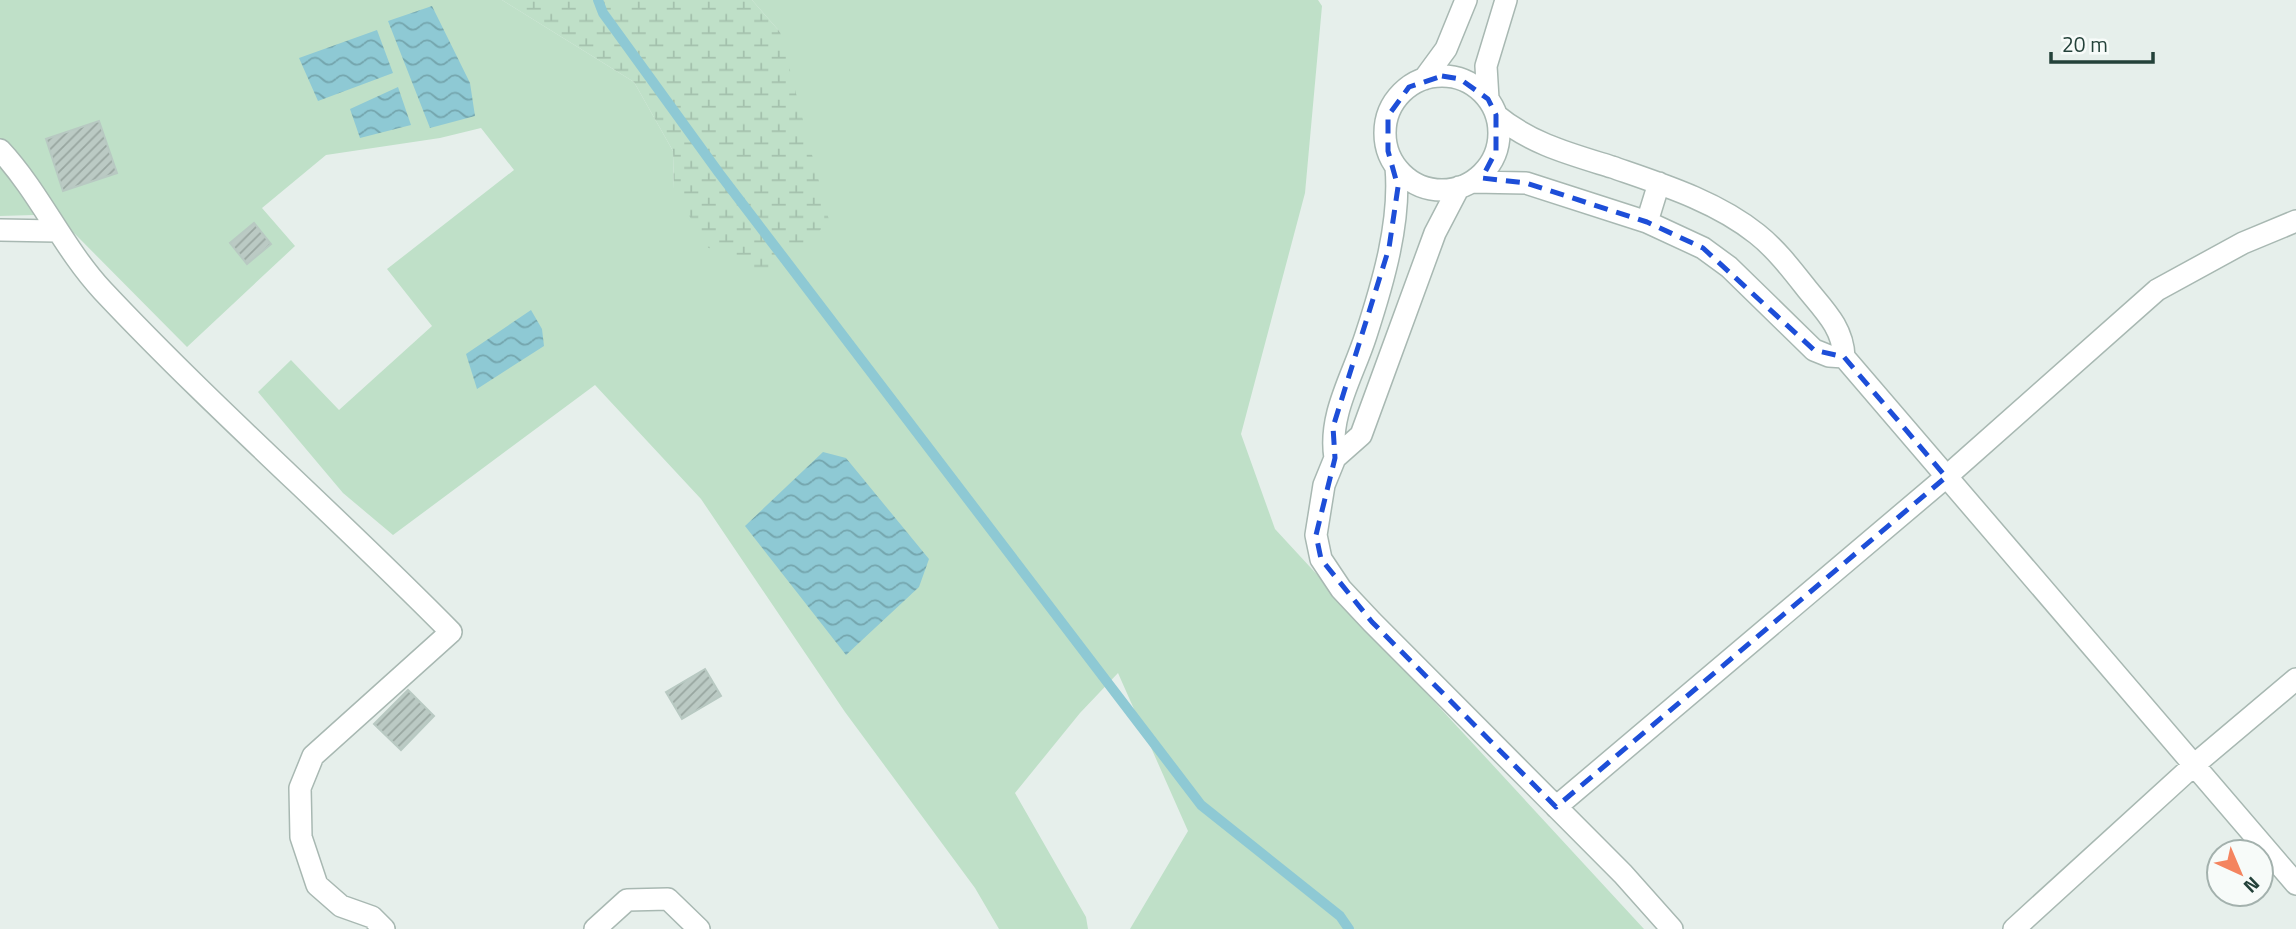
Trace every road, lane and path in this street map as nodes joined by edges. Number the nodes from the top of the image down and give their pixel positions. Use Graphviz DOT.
graph roads {
  1 [pos="1466,0"];
  2 [pos="1506,0"];
  3 [pos="1424,79"];
  4 [pos="1492,107"];
  5 [pos="0,150"];
  6 [pos="1396,167"];
  7 [pos="1659,183"];
  8 [pos="1466,184"];
  9 [pos="2296,221"];
  10 [pos="1647,222"];
  11 [pos="0,230"];
  12 [pos="56,231"];
  13 [pos="1844,357"];
  14 [pos="1335,458"];
  15 [pos="1945,477"];
  16 [pos="2296,679"];
  17 [pos="2194,765"];
  18 [pos="1556,807"];
  19 [pos="2296,884"];
  20 [pos="384,929"];
  21 [pos="595,929"];
  22 [pos="699,929"];
  23 [pos="1672,929"];
  24 [pos="2014,929"];
  1 -- 3 [label="street"];
  2 -- 4 [label="street"];
  3 -- 4 [label="street"];
  3 -- 6 [label="street"];
  4 -- 7 [label="street"];
  4 -- 8 [label="street"];
  5 -- 12 [label="street"];
  6 -- 8 [label="street"];
  6 -- 14 [label="street"];
  7 -- 10 [label="street"];
  7 -- 13 [label="street"];
  8 -- 10 [label="street"];
  8 -- 14 [label="street"];
  9 -- 15 [label="street"];
  10 -- 13 [label="street"];
  11 -- 12 [label="street"];
  12 -- 20 [label="street"];
  13 -- 15 [label="street"];
  14 -- 18 [label="street"];
  15 -- 17 [label="street"];
  15 -- 18 [label="street"];
  16 -- 17 [label="street"];
  17 -- 19 [label="street"];
  17 -- 24 [label="street"];
  18 -- 23 [label="street"];
  21 -- 22 [label="street"];
}
